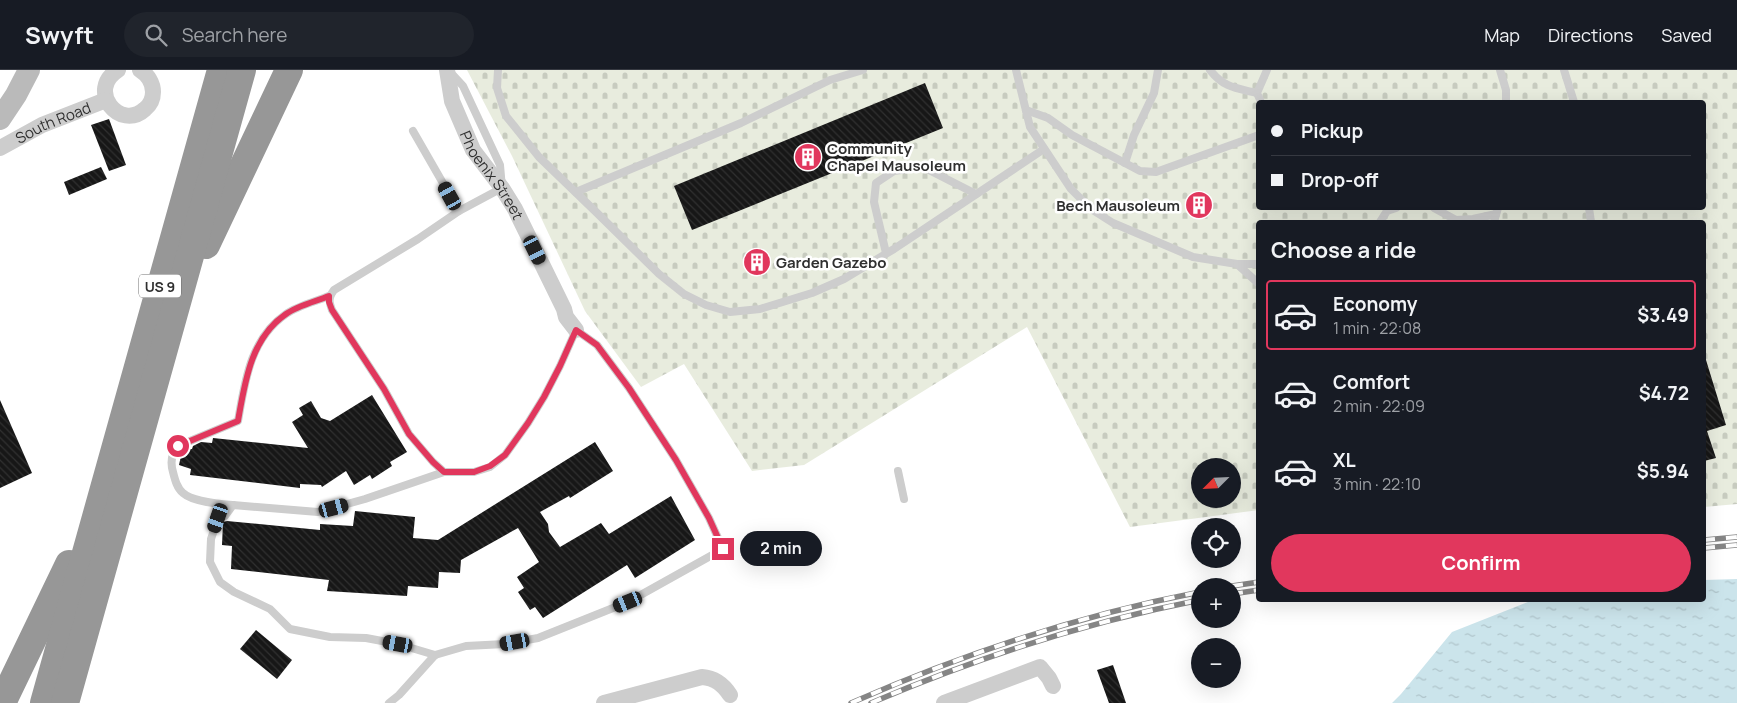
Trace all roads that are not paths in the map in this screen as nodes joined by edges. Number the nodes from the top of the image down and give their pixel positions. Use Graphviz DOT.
graph roads {
  1 [pos="28,70"];
  2 [pos="38,70"];
  3 [pos="118,70"];
  4 [pos="140,70"];
  5 [pos="221,70"];
  6 [pos="242,70"];
  7 [pos="289,70"];
  8 [pos="448,70"];
  9 [pos="498,70"];
  10 [pos="864,70"];
  11 [pos="1016,70"];
  12 [pos="1158,70"];
  13 [pos="1210,70"];
  14 [pos="1267,70"];
  15 [pos="1500,70"];
  16 [pos="1564,70"];
  17 [pos="1257,93"];
  18 [pos="106,100"];
  19 [pos="1259,100"];
  20 [pos="1506,100"];
  21 [pos="1573,100"];
  22 [pos="1026,110"];
  23 [pos="3,114"];
  24 [pos="413,131"];
  25 [pos="1256,135"];
  26 [pos="0,148"];
  27 [pos="1044,149"];
  28 [pos="1125,163"];
  29 [pos="502,188"];
  30 [pos="576,192"];
  31 [pos="976,194"];
  32 [pos="1438,210"];
  33 [pos="459,212"];
  34 [pos="1496,215"];
  35 [pos="1456,220"];
  36 [pos="1456,220"];
  37 [pos="886,253"];
  38 [pos="1237,264"];
  39 [pos="1256,264"];
  40 [pos="1256,281"];
  41 [pos="329,296"];
  42 [pos="174,311"];
  43 [pos="576,330"];
  44 [pos="898,471"];
  45 [pos="444,472"];
  46 [pos="904,499"];
  47 [pos="100,502"];
  48 [pos="233,505"];
  49 [pos="435,655"];
  50 [pos="1053,686"];
  51 [pos="730,695"];
  52 [pos="2,703"];
  53 [pos="44,703"];
  54 [pos="65,703"];
  55 [pos="389,703"];
  56 [pos="604,703"];
  57 [pos="944,703"];
  1 -- 23 [label="street"];
  2 -- 23 [label="street"];
  3 -- 18 [label="street, South Road"];
  4 -- 18 [label="street, South Road"];
  5 -- 47 [label="highway, US 9"];
  6 -- 42 [label="highway, US 9"];
  7 -- 42 [label="highway"];
  8 -- 29 [label="street, Phoenix Street"];
  9 -- 30 [label="lane"];
  10 -- 30 [label="lane"];
  11 -- 22 [label="lane"];
  12 -- 28 [label="lane"];
  13 -- 17 [label="lane"];
  14 -- 17 [label="lane"];
  15 -- 20 [label="lane"];
  16 -- 21 [label="lane"];
  17 -- 19 [label="lane"];
  18 -- 26 [label="street, South Road"];
  22 -- 27 [label="lane"];
  22 -- 28 [label="lane"];
  24 -- 33 [label="lane"];
  25 -- 28 [label="lane"];
  27 -- 31 [label="lane"];
  27 -- 38 [label="lane"];
  29 -- 33 [label="lane"];
  29 -- 43 [label="street, Phoenix Street"];
  30 -- 37 [label="lane"];
  31 -- 37 [label="lane"];
  31 -- 37 [label="lane"];
  32 -- 36 [label="lane"];
  33 -- 41 [label="lane"];
  34 -- 35 [label="lane"];
  38 -- 39 [label="lane"];
  38 -- 40 [label="lane"];
  41 -- 45 [label="lane"];
  41 -- 48 [label="lane"];
  42 -- 54 [label="highway, US 9"];
  43 -- 45 [label="lane"];
  43 -- 49 [label="lane"];
  44 -- 46 [label="lane"];
  45 -- 48 [label="lane"];
  47 -- 52 [label="highway"];
  47 -- 53 [label="highway, US 9"];
  48 -- 49 [label="lane"];
  49 -- 55 [label="lane"];
  50 -- 57 [label="street"];
  51 -- 56 [label="street"];
}
